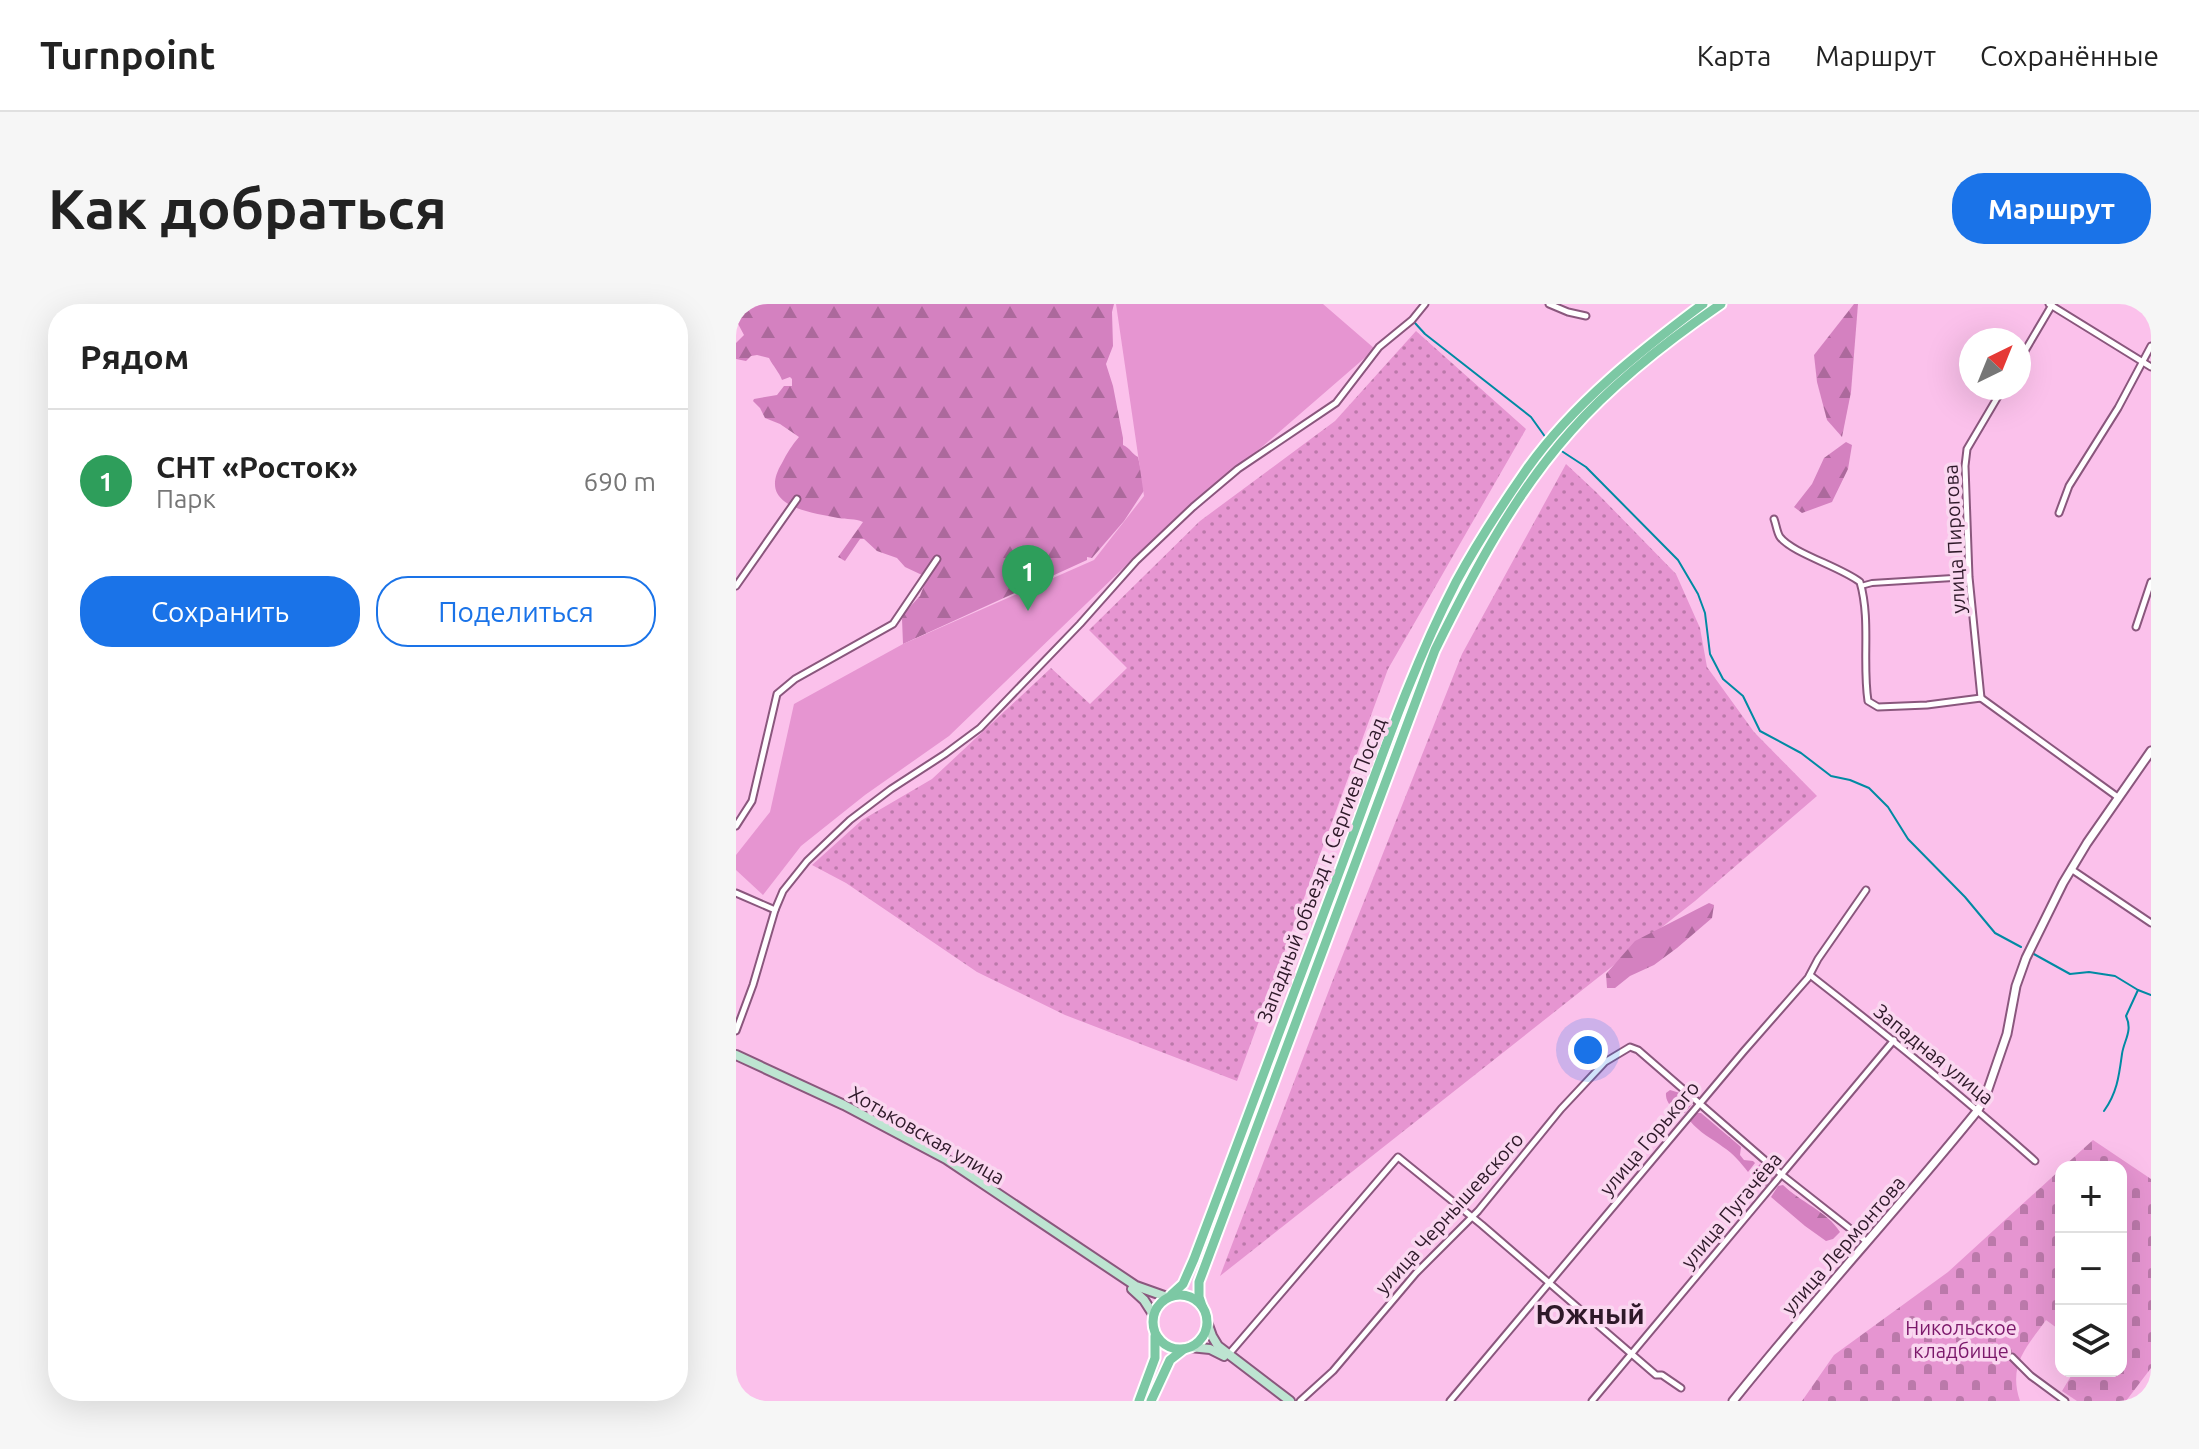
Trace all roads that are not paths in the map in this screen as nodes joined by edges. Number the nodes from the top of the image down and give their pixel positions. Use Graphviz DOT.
graph roads {
  1 [pos="1425,304"];
  2 [pos="1549,304"];
  3 [pos="1703,304"];
  4 [pos="1721,304"];
  5 [pos="2051,304"];
  6 [pos="1586,316"];
  7 [pos="2031,340"];
  8 [pos="2151,346"];
  9 [pos="2142,361"];
  10 [pos="2151,367"];
  11 [pos="1996,400"];
  12 [pos="1568,427"];
  13 [pos="1532,470"];
  14 [pos="797,499"];
  15 [pos="2059,513"];
  16 [pos="1774,519"];
  17 [pos="937,559"];
  18 [pos="1969,577"];
  19 [pos="2151,582"];
  20 [pos="736,586"];
  21 [pos="1861,586"];
  22 [pos="2136,627"];
  23 [pos="1981,698"];
  24 [pos="2151,751"];
  25 [pos="2119,798"];
  26 [pos="736,826"];
  27 [pos="2071,869"];
  28 [pos="1866,890"];
  29 [pos="736,893"];
  30 [pos="775,910"];
  31 [pos="2151,923"];
  32 [pos="1810,975"];
  33 [pos="736,1031"];
  34 [pos="1894,1040"];
  35 [pos="736,1055"];
  36 [pos="1699,1105"];
  37 [pos="1978,1110"];
  38 [pos="2035,1161"];
  39 [pos="1782,1175"];
  40 [pos="1472,1218"];
  41 [pos="1868,1242"];
  42 [pos="1095,1257"];
  43 [pos="1548,1283"];
  44 [pos="1169,1296"];
  45 [pos="1202,1306"];
  46 [pos="1153,1314"];
  47 [pos="1207,1322"];
  48 [pos="1154,1333"];
  49 [pos="1187,1348"];
  50 [pos="1228,1354"];
  51 [pos="1631,1354"];
  52 [pos="2012,1357"];
  53 [pos="1249,1370"];
  54 [pos="1681,1388"];
  55 [pos="1139,1401"];
  56 [pos="1151,1401"];
  57 [pos="1290,1401"];
  58 [pos="1300,1401"];
  59 [pos="1450,1401"];
  60 [pos="1592,1401"];
  61 [pos="1733,1401"];
  62 [pos="2065,1401"];
  1 -- 30 [label="street"];
  2 -- 6 [label="street"];
  3 -- 12 [label="main road"];
  4 -- 12 [label="main road"];
  5 -- 7 [label="street"];
  5 -- 9 [label="street"];
  8 -- 9 [label="street"];
  9 -- 10 [label="street"];
  9 -- 15 [label="street"];
  11 -- 18 [label="street, улица Пирогова"];
  12 -- 13 [label="main road"];
  13 -- 44 [label="main road, Западный объезд г. Сергиев Посад"];
  13 -- 45 [label="main road, Западный объезд г. Сергиев Посад"];
  14 -- 20 [label="street"];
  16 -- 21 [label="street"];
  17 -- 26 [label="street"];
  18 -- 21 [label="street"];
  18 -- 23 [label="street, улица Пирогова"];
  19 -- 22 [label="street"];
  21 -- 23 [label="street"];
  23 -- 25 [label="street"];
  24 -- 25 [label="street, улица Лермонтова"];
  25 -- 27 [label="street, улица Лермонтова"];
  27 -- 31 [label="street"];
  27 -- 37 [label="street, улица Лермонтова"];
  28 -- 32 [label="street, улица Горького"];
  29 -- 30 [label="street"];
  30 -- 33 [label="street"];
  32 -- 34 [label="street, Западная улица"];
  32 -- 36 [label="street, улица Горького"];
  34 -- 37 [label="street, Западная улица"];
  34 -- 39 [label="street, улица Пугачёва"];
  35 -- 42 [label="main road, Хотьковская улица"];
  36 -- 39 [label="street"];
  36 -- 40 [label="street, улица Чернышевского"];
  36 -- 43 [label="street, улица Горького"];
  37 -- 38 [label="street, Западная улица"];
  37 -- 41 [label="street, улица Лермонтова"];
  39 -- 41 [label="street"];
  39 -- 51 [label="street, улица Пугачёва"];
  40 -- 43 [label="street"];
  40 -- 50 [label="street"];
  40 -- 58 [label="street, улица Чернышевского"];
  41 -- 61 [label="street, улица Лермонтова"];
  42 -- 44 [label="main road"];
  42 -- 46 [label="main road"];
  43 -- 51 [label="street"];
  43 -- 59 [label="street, улица Горького"];
  44 -- 45 [label="main road"];
  44 -- 46 [label="main road"];
  45 -- 47 [label="main road"];
  46 -- 48 [label="main road"];
  47 -- 49 [label="main road"];
  47 -- 50 [label="main road"];
  48 -- 49 [label="main road"];
  48 -- 55 [label="main road"];
  49 -- 53 [label="main road"];
  49 -- 56 [label="main road"];
  50 -- 53 [label="main road"];
  51 -- 54 [label="street"];
  51 -- 60 [label="street, улица Пугачёва"];
  52 -- 62 [label="street"];
  53 -- 57 [label="main road"];
}
